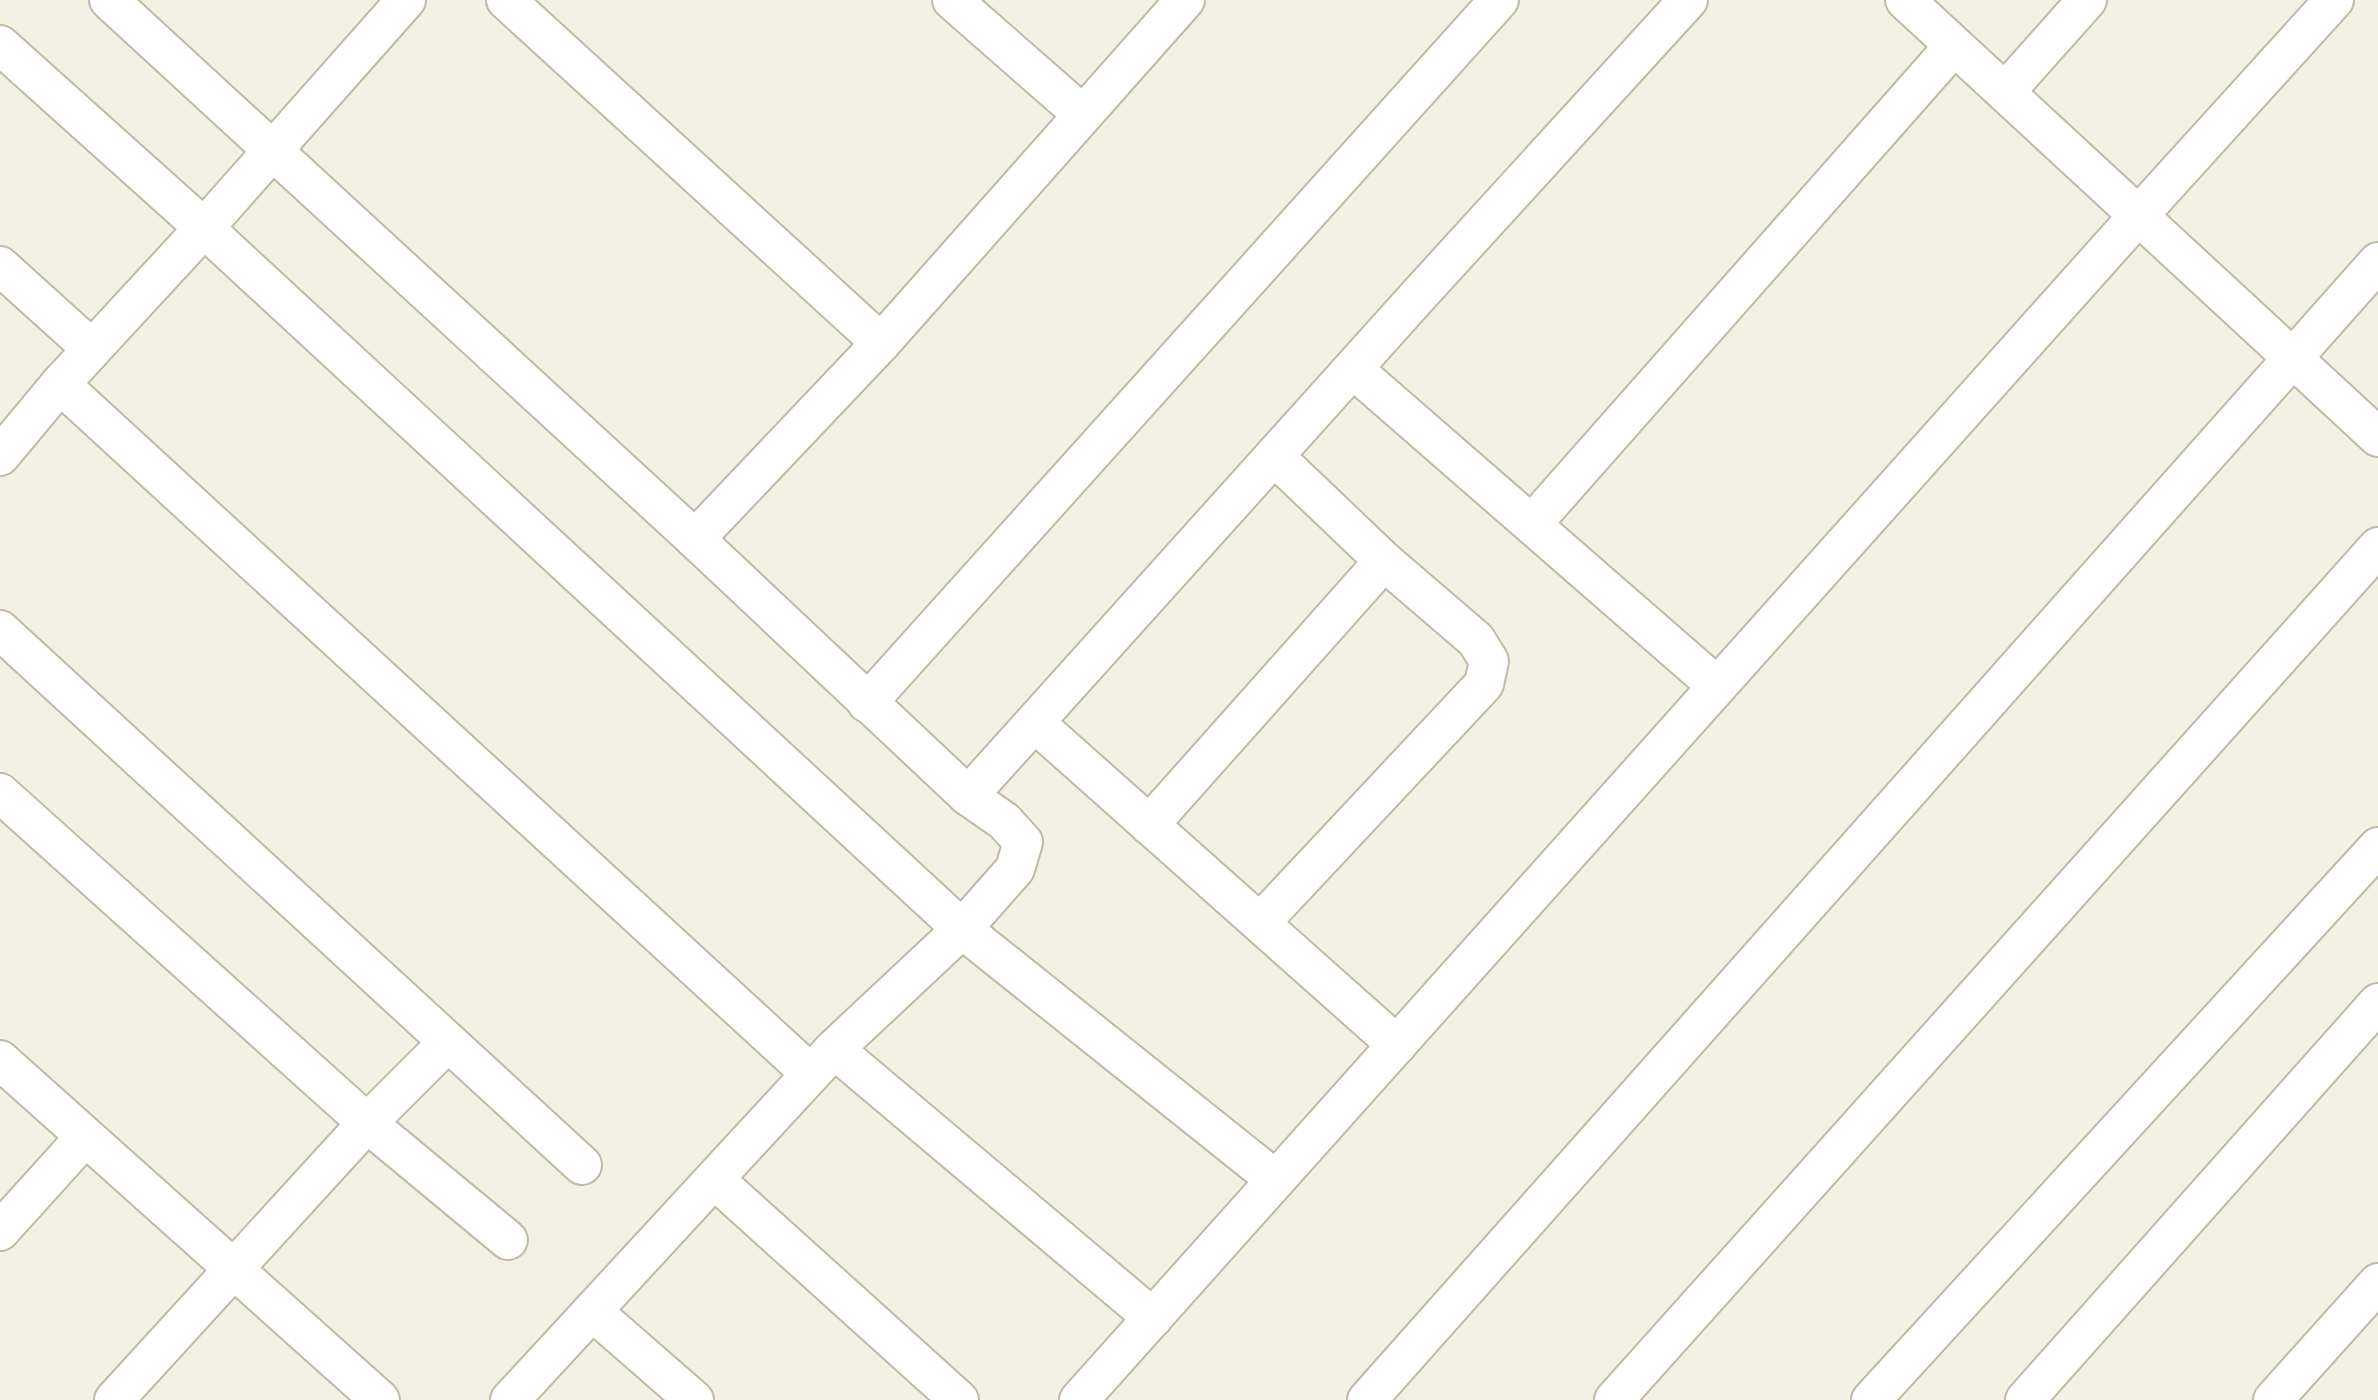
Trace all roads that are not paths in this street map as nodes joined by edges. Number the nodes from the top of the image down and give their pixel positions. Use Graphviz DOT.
graph roads {
  1 [pos="109,0"];
  2 [pos="406,0"];
  3 [pos="506,0"];
  4 [pos="952,0"];
  5 [pos="1185,0"];
  6 [pos="1499,0"];
  7 [pos="1688,0"];
  8 [pos="1905,0"];
  9 [pos="2087,0"];
  10 [pos="2334,0"];
  11 [pos="0,45"];
  12 [pos="1954,46"];
  13 [pos="2004,92"];
  14 [pos="1082,114"];
  15 [pos="272,150"];
  16 [pos="2138,216"];
  17 [pos="204,228"];
  18 [pos="2378,262"];
  19 [pos="0,266"];
  20 [pos="881,343"];
  21 [pos="92,349"];
  22 [pos="2292,358"];
  23 [pos="1353,369"];
  24 [pos="60,384"];
  25 [pos="2378,437"];
  26 [pos="5,440"];
  27 [pos="1274,456"];
  28 [pos="1532,524"];
  29 [pos="695,540"];
  30 [pos="2378,547"];
  31 [pos="1384,561"];
  32 [pos="0,630"];
  33 [pos="1717,686"];
  34 [pos="867,703"];
  35 [pos="1035,723"];
  36 [pos="0,793"];
  37 [pos="968,796"];
  38 [pos="1149,825"];
  39 [pos="2378,847"];
  40 [pos="1260,923"];
  41 [pos="962,929"];
  42 [pos="2378,1003"];
  43 [pos="448,1042"];
  44 [pos="1397,1045"];
  45 [pos="0,1060"];
  46 [pos="822,1062"];
  47 [pos="367,1123"];
  48 [pos="85,1137"];
  49 [pos="582,1165"];
  50 [pos="714,1179"];
  51 [pos="1276,1180"];
  52 [pos="0,1231"];
  53 [pos="508,1240"];
  54 [pos="232,1268"];
  55 [pos="2378,1283"];
  56 [pos="592,1311"];
  57 [pos="1153,1318"];
  58 [pos="114,1400"];
  59 [pos="380,1400"];
  60 [pos="510,1400"];
  61 [pos="695,1400"];
  62 [pos="959,1400"];
  63 [pos="1079,1400"];
  64 [pos="1367,1400"];
  65 [pos="1614,1400"];
  66 [pos="1871,1400"];
  67 [pos="2025,1400"];
  68 [pos="2273,1400"];
  1 -- 15 [label="street"];
  2 -- 15 [label="street"];
  3 -- 20 [label="street"];
  4 -- 14 [label="street"];
  5 -- 14 [label="street"];
  6 -- 34 [label="street"];
  7 -- 23 [label="street"];
  8 -- 12 [label="street"];
  9 -- 13 [label="street"];
  10 -- 16 [label="street"];
  11 -- 17 [label="street"];
  12 -- 13 [label="street"];
  12 -- 28 [label="street"];
  13 -- 16 [label="street"];
  14 -- 20 [label="street"];
  15 -- 17 [label="street"];
  15 -- 29 [label="street"];
  16 -- 22 [label="street"];
  16 -- 33 [label="street"];
  17 -- 21 [label="street"];
  17 -- 41 [label="street"];
  18 -- 22 [label="street"];
  19 -- 21 [label="street"];
  20 -- 29 [label="street"];
  21 -- 24 [label="street"];
  22 -- 25 [label="street"];
  22 -- 64 [label="street"];
  23 -- 27 [label="street"];
  23 -- 28 [label="street"];
  24 -- 26 [label="street"];
  24 -- 46 [label="street"];
  27 -- 31 [label="street"];
  27 -- 35 [label="street"];
  28 -- 33 [label="street"];
  29 -- 34 [label="street"];
  30 -- 65 [label="street"];
  31 -- 38 [label="street"];
  31 -- 40 [label="street"];
  32 -- 43 [label="street"];
  33 -- 44 [label="street"];
  34 -- 37 [label="street"];
  35 -- 37 [label="street"];
  35 -- 38 [label="street"];
  36 -- 47 [label="street"];
  37 -- 41 [label="street"];
  38 -- 40 [label="street"];
  39 -- 66 [label="street"];
  40 -- 44 [label="street"];
  41 -- 46 [label="street"];
  41 -- 51 [label="street"];
  42 -- 67 [label="street"];
  43 -- 47 [label="street"];
  43 -- 49 [label="street"];
  44 -- 51 [label="street"];
  45 -- 48 [label="street"];
  46 -- 50 [label="street"];
  46 -- 57 [label="street"];
  47 -- 53 [label="street"];
  47 -- 54 [label="street"];
  48 -- 52 [label="street"];
  48 -- 54 [label="street"];
  50 -- 56 [label="street"];
  50 -- 62 [label="street"];
  51 -- 57 [label="street"];
  54 -- 58 [label="street"];
  54 -- 59 [label="street"];
  55 -- 68 [label="street"];
  56 -- 60 [label="street"];
  56 -- 61 [label="street"];
  57 -- 63 [label="street"];
}
